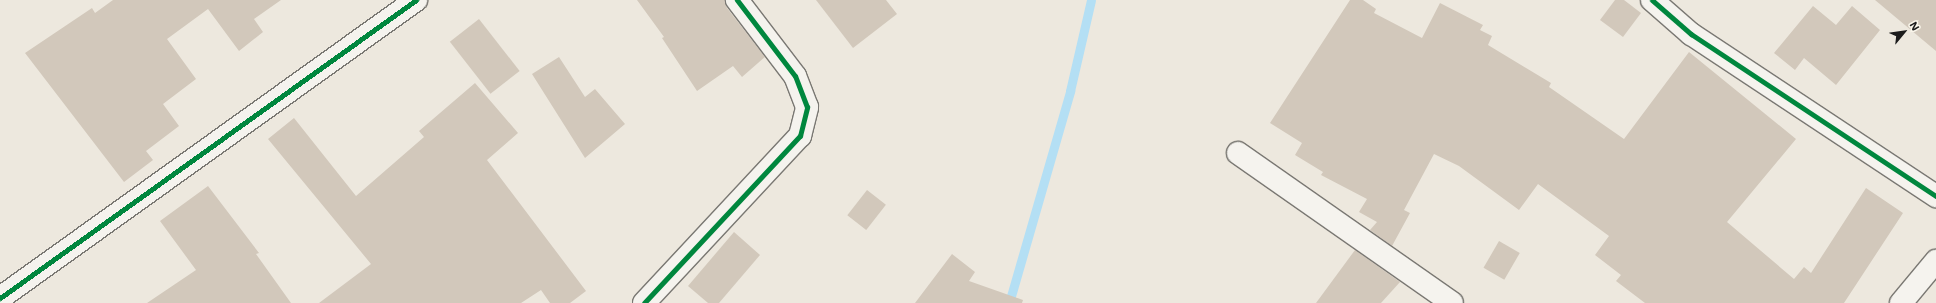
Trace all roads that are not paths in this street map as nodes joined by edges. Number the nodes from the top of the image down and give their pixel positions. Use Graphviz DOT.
graph roads {
  1 [pos="416,0"];
  2 [pos="737,0"];
  3 [pos="1652,0"];
  4 [pos="1238,153"];
  5 [pos="1936,196"];
  6 [pos="1936,260"];
  7 [pos="0,298"];
  8 [pos="644,303"];
  9 [pos="1452,303"];
  10 [pos="1901,303"];
  1 -- 7 [label="street"];
  2 -- 8 [label="street"];
  3 -- 5 [label="street"];
  4 -- 9 [label="street"];
  6 -- 10 [label="street"];
}
